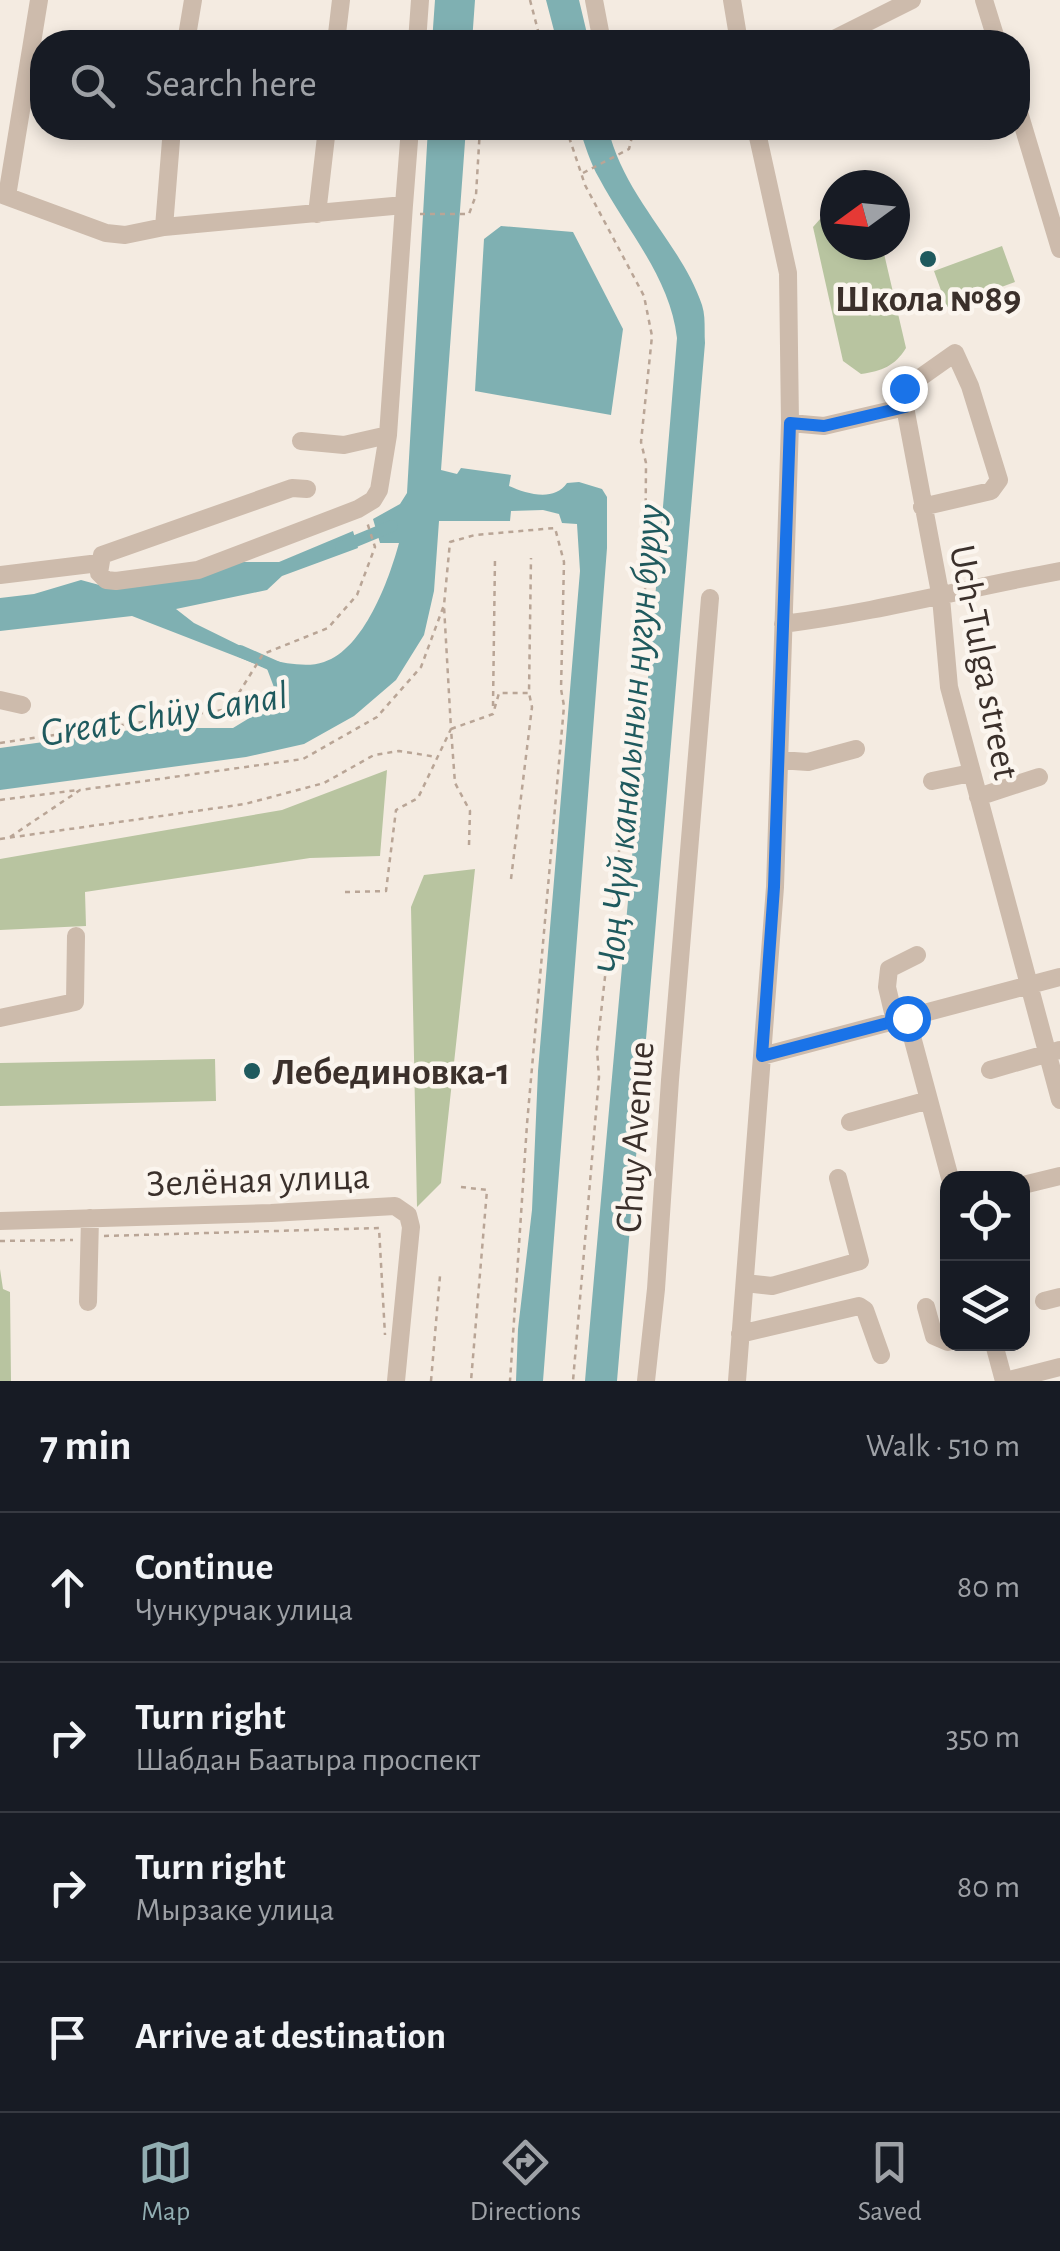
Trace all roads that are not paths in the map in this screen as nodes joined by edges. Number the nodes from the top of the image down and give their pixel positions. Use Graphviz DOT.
graph roads {
  1 [pos="39,0"];
  2 [pos="193,0"];
  3 [pos="341,0"];
  4 [pos="420,0"];
  5 [pos="594,0"];
  6 [pos="732,0"];
  7 [pos="984,0"];
  8 [pos="904,2"];
  9 [pos="33,30"];
  10 [pos="188,30"];
  11 [pos="337,30"];
  12 [pos="418,30"];
  13 [pos="600,30"];
  14 [pos="737,30"];
  15 [pos="851,30"];
  16 [pos="993,30"];
  17 [pos="30,49"];
  18 [pos="171,140"];
  19 [pos="326,140"];
  20 [pos="409,140"];
  21 [pos="759,140"];
  22 [pos="1027,140"];
  23 [pos="3,195"];
  24 [pos="404,210"];
  25 [pos="318,214"];
  26 [pos="164,228"];
  27 [pos="1060,249"];
  28 [pos="905,407"];
  29 [pos="790,423"];
  30 [pos="388,435"];
  31 [pos="301,441"];
  32 [pos="306,489"];
  33 [pos="922,507"];
  34 [pos="99,563"];
  35 [pos="1060,571"];
  36 [pos="0,575"];
  37 [pos="710,598"];
  38 [pos="940,598"];
  39 [pos="784,624"];
  40 [pos="0,700"];
  41 [pos="22,705"];
  42 [pos="856,749"];
  43 [pos="779,760"];
  44 [pos="971,774"];
  45 [pos="1039,777"];
  46 [pos="932,782"];
  47 [pos="978,797"];
  48 [pos="76,936"];
  49 [pos="917,955"];
  50 [pos="1060,977"];
  51 [pos="1030,985"];
  52 [pos="0,1018"];
  53 [pos="901,1020"];
  54 [pos="1054,1051"];
  55 [pos="762,1056"];
  56 [pos="990,1070"];
  57 [pos="929,1100"];
  58 [pos="1060,1100"];
  59 [pos="850,1122"];
  60 [pos="948,1171"];
  61 [pos="1060,1176"];
  62 [pos="838,1178"];
  63 [pos="1030,1183"];
  64 [pos="0,1221"];
  65 [pos="90,1231"];
  66 [pos="745,1282"];
  67 [pos="88,1302"];
  68 [pos="926,1307"];
  69 [pos="740,1334"];
  70 [pos="940,1339"];
  71 [pos="996,1351"];
  72 [pos="881,1355"];
  73 [pos="1060,1367"];
  74 [pos="396,1381"];
  75 [pos="646,1381"];
  76 [pos="737,1381"];
  77 [pos="1004,1381"];
  1 -- 9 [label="street"];
  2 -- 10 [label="street"];
  3 -- 11 [label="street"];
  4 -- 12 [label="street"];
  5 -- 13 [label="street"];
  6 -- 14 [label="street"];
  7 -- 16 [label="street"];
  8 -- 15 [label="street"];
  17 -- 23 [label="street"];
  18 -- 26 [label="street"];
  19 -- 25 [label="street"];
  20 -- 24 [label="street"];
  21 -- 29 [label="street"];
  22 -- 27 [label="street"];
  23 -- 26 [label="street"];
  24 -- 25 [label="street"];
  24 -- 30 [label="street"];
  25 -- 26 [label="street"];
  28 -- 29 [label="street"];
  28 -- 33 [label="street, Uch-Tulga street"];
  28 -- 33 [label="street"];
  29 -- 39 [label="street"];
  30 -- 31 [label="street"];
  30 -- 34 [label="street"];
  32 -- 34 [label="street"];
  33 -- 38 [label="street, Uch-Tulga street"];
  34 -- 36 [label="street"];
  35 -- 38 [label="street"];
  37 -- 75 [label="street, Chuy Avenue"];
  38 -- 39 [label="street"];
  38 -- 44 [label="street, Uch-Tulga street"];
  39 -- 43 [label="street"];
  40 -- 41 [label="street"];
  42 -- 43 [label="street"];
  43 -- 55 [label="street"];
  44 -- 46 [label="street"];
  44 -- 47 [label="street, Uch-Tulga street"];
  45 -- 47 [label="street"];
  47 -- 51 [label="street, Uch-Tulga street"];
  48 -- 52 [label="street"];
  49 -- 53 [label="street"];
  50 -- 51 [label="street"];
  51 -- 53 [label="street"];
  51 -- 54 [label="street, Uch-Tulga street"];
  53 -- 55 [label="street"];
  53 -- 57 [label="street"];
  54 -- 56 [label="street"];
  54 -- 58 [label="street, Uch-Tulga street"];
  55 -- 66 [label="street"];
  57 -- 59 [label="street"];
  57 -- 60 [label="street"];
  61 -- 63 [label="street"];
  62 -- 66 [label="street"];
  64 -- 65 [label="street, Зелёная улица"];
  65 -- 67 [label="street"];
  65 -- 74 [label="street, Зелёная улица"];
  66 -- 69 [label="street"];
  68 -- 70 [label="street"];
  69 -- 72 [label="street"];
  69 -- 76 [label="street"];
  71 -- 77 [label="street"];
  73 -- 77 [label="street"];
}
